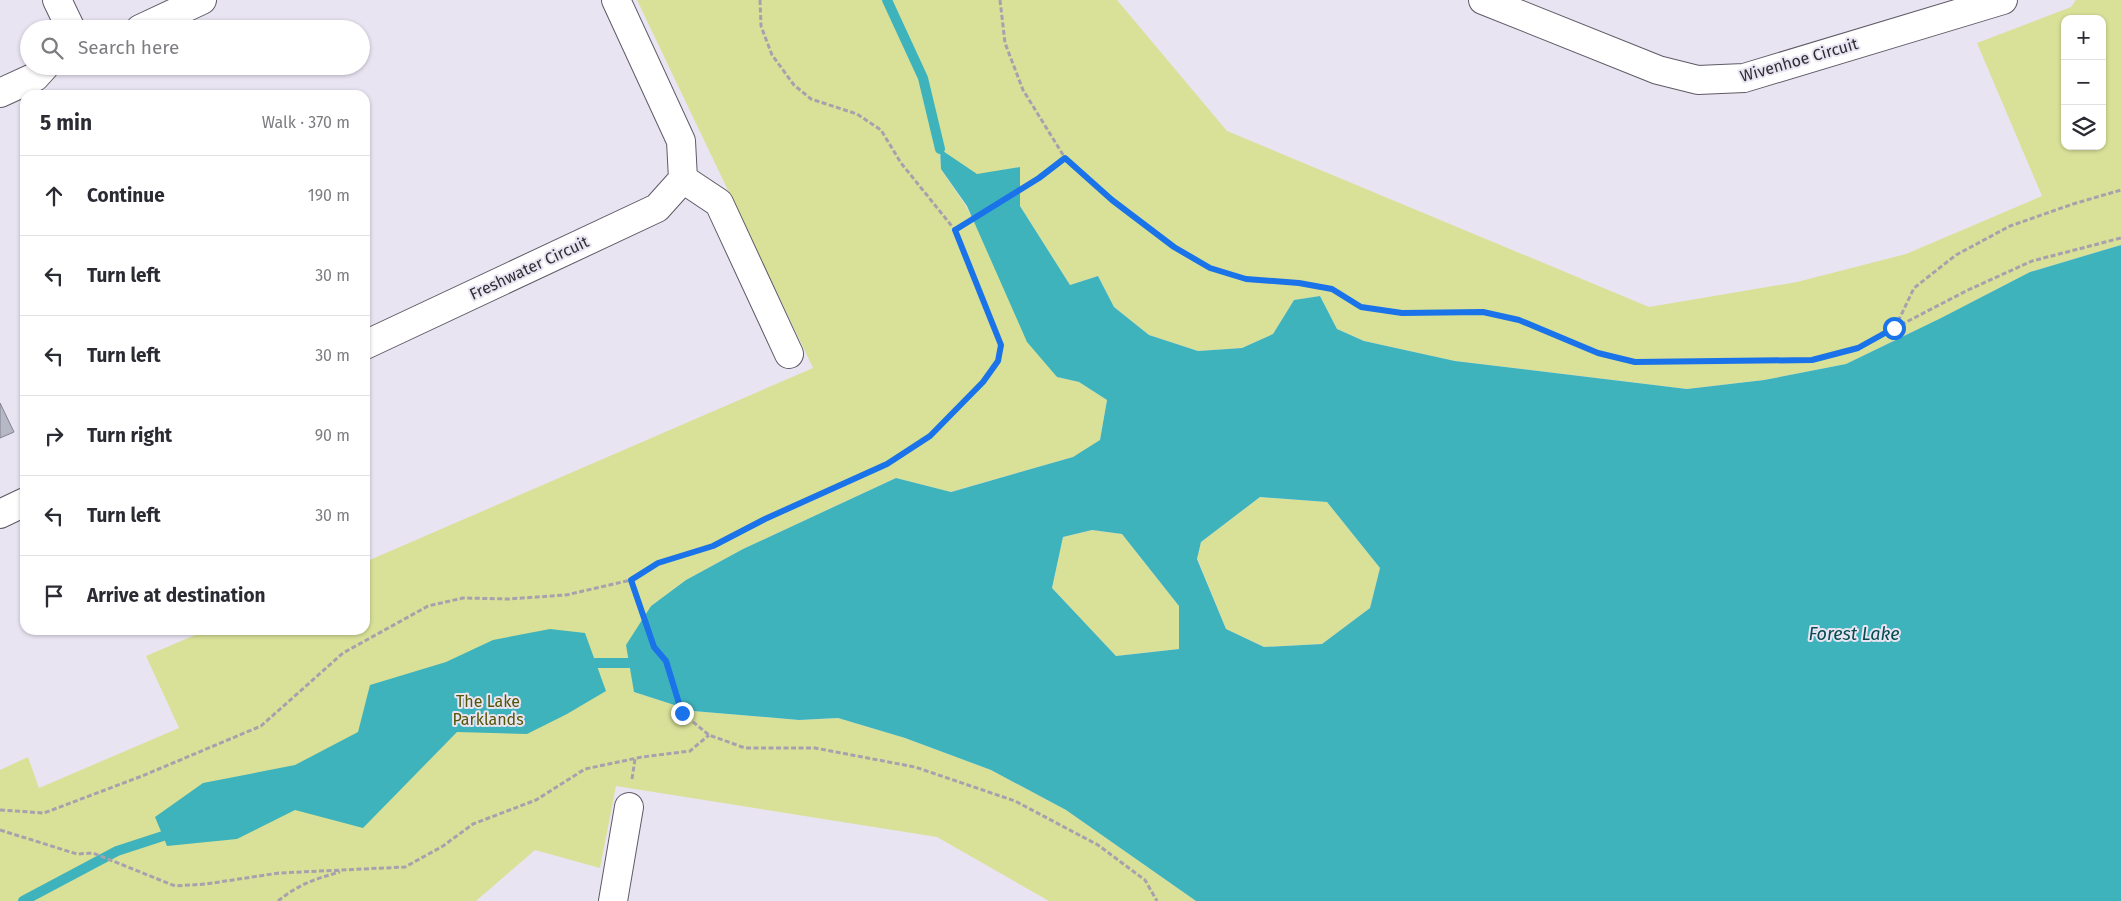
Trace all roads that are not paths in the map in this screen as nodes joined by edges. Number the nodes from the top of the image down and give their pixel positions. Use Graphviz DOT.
graph roads {
  1 [pos="57,0"];
  2 [pos="202,0"];
  3 [pos="616,0"];
  4 [pos="1483,0"];
  5 [pos="2003,0"];
  6 [pos="67,20"];
  7 [pos="159,20"];
  8 [pos="37,75"];
  9 [pos="0,93"];
  10 [pos="683,179"];
  11 [pos="370,343"];
  12 [pos="789,354"];
  13 [pos="20,504"];
  14 [pos="0,514"];
  15 [pos="629,807"];
  16 [pos="613,901"];
  1 -- 6 [label="street"];
  2 -- 7 [label="street"];
  3 -- 10 [label="street"];
  4 -- 5 [label="street, Wivenhoe Circuit"];
  8 -- 9 [label="street"];
  10 -- 11 [label="street, Freshwater Circuit"];
  10 -- 12 [label="street"];
  13 -- 14 [label="street"];
  15 -- 16 [label="street"];
}
